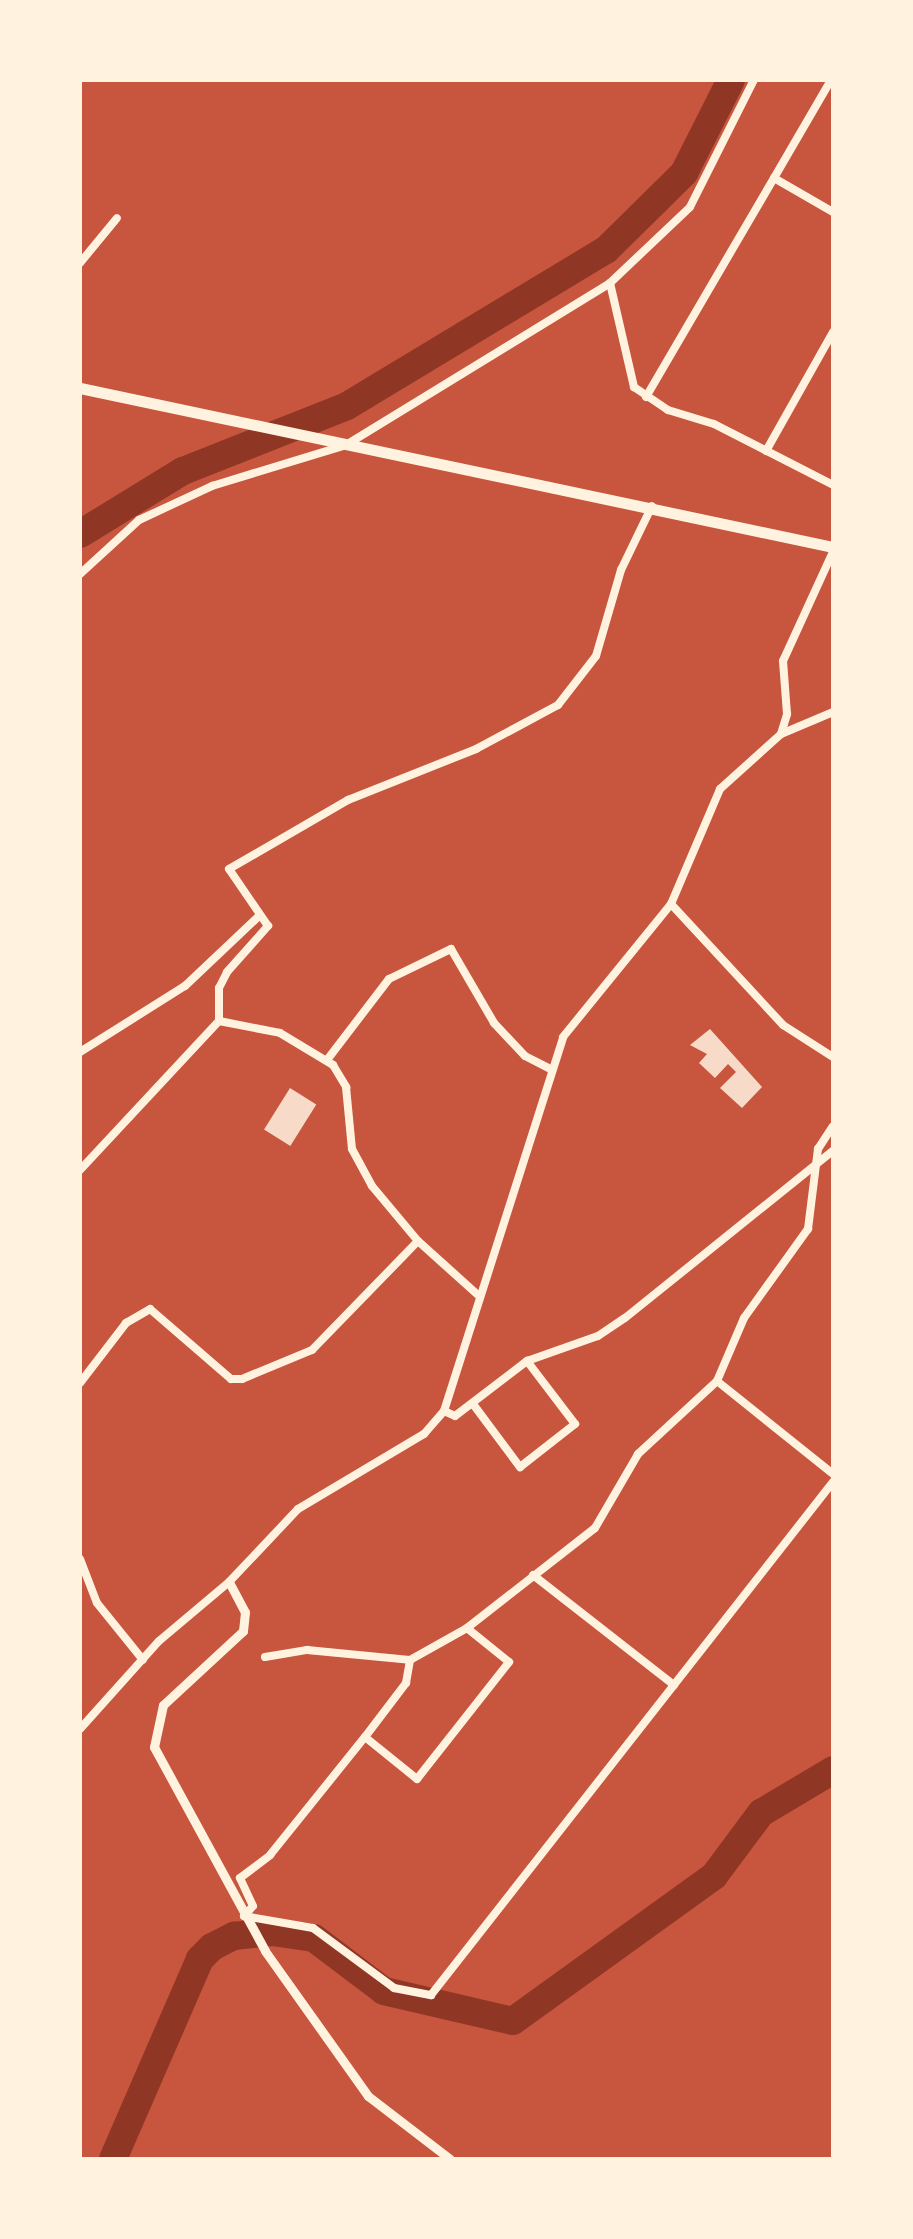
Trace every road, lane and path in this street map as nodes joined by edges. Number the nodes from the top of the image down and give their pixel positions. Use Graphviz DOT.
graph roads {
  1 [pos="754,80"];
  2 [pos="831,80"];
  3 [pos="774,178"];
  4 [pos="833,212"];
  5 [pos="116,218"];
  6 [pos="80,264"];
  7 [pos="610,283"];
  8 [pos="833,332"];
  9 [pos="80,388"];
  10 [pos="646,397"];
  11 [pos="346,445"];
  12 [pos="766,451"];
  13 [pos="833,485"];
  14 [pos="652,506"];
  15 [pos="833,549"];
  16 [pos="80,574"];
  17 [pos="833,712"];
  18 [pos="781,734"];
  19 [pos="671,904"];
  20 [pos="260,915"];
  21 [pos="219,1021"];
  22 [pos="80,1052"];
  23 [pos="833,1057"];
  24 [pos="327,1060"];
  25 [pos="552,1070"];
  26 [pos="833,1126"];
  27 [pos="833,1151"];
  28 [pos="817,1166"];
  29 [pos="80,1170"];
  30 [pos="418,1242"];
  31 [pos="479,1296"];
  32 [pos="526,1361"];
  33 [pos="718,1380"];
  34 [pos="80,1383"];
  35 [pos="473,1404"];
  36 [pos="444,1411"];
  37 [pos="833,1474"];
  38 [pos="833,1482"];
  39 [pos="80,1559"];
  40 [pos="533,1575"];
  41 [pos="229,1582"];
  42 [pos="467,1628"];
  43 [pos="265,1658"];
  44 [pos="144,1660"];
  45 [pos="410,1660"];
  46 [pos="674,1685"];
  47 [pos="80,1704"];
  48 [pos="91,1713"];
  49 [pos="80,1728"];
  50 [pos="365,1737"];
  51 [pos="246,1920"];
  52 [pos="450,2159"];
  1 -- 7 [label="street"];
  2 -- 3 [label="street"];
  3 -- 4 [label="street"];
  3 -- 10 [label="street"];
  5 -- 6 [label="street"];
  7 -- 10 [label="street"];
  7 -- 11 [label="street"];
  8 -- 12 [label="street"];
  9 -- 11 [label="highway"];
  10 -- 12 [label="street"];
  11 -- 14 [label="highway"];
  11 -- 16 [label="street"];
  12 -- 13 [label="street"];
  14 -- 15 [label="highway"];
  14 -- 20 [label="street"];
  15 -- 18 [label="street"];
  17 -- 18 [label="street"];
  18 -- 19 [label="street"];
  19 -- 23 [label="street"];
  19 -- 25 [label="street"];
  20 -- 21 [label="street"];
  20 -- 22 [label="street"];
  21 -- 24 [label="street"];
  21 -- 29 [label="street"];
  24 -- 25 [label="street"];
  24 -- 30 [label="street"];
  25 -- 31 [label="street"];
  26 -- 28 [label="street"];
  27 -- 28 [label="street"];
  28 -- 32 [label="street"];
  28 -- 33 [label="street"];
  30 -- 31 [label="street"];
  30 -- 34 [label="street"];
  31 -- 36 [label="street"];
  32 -- 35 [label="street"];
  32 -- 35 [label="street"];
  33 -- 37 [label="street"];
  33 -- 40 [label="street"];
  35 -- 36 [label="street"];
  36 -- 41 [label="street"];
  38 -- 46 [label="street"];
  39 -- 44 [label="street"];
  40 -- 42 [label="street"];
  40 -- 46 [label="street"];
  41 -- 44 [label="street"];
  41 -- 51 [label="street"];
  42 -- 45 [label="street"];
  42 -- 50 [label="street"];
  43 -- 45 [label="street"];
  44 -- 48 [label="street"];
  45 -- 50 [label="street"];
  46 -- 51 [label="street"];
  47 -- 48 [label="street"];
  48 -- 49 [label="street"];
  50 -- 51 [label="street"];
  51 -- 52 [label="street"];
}
